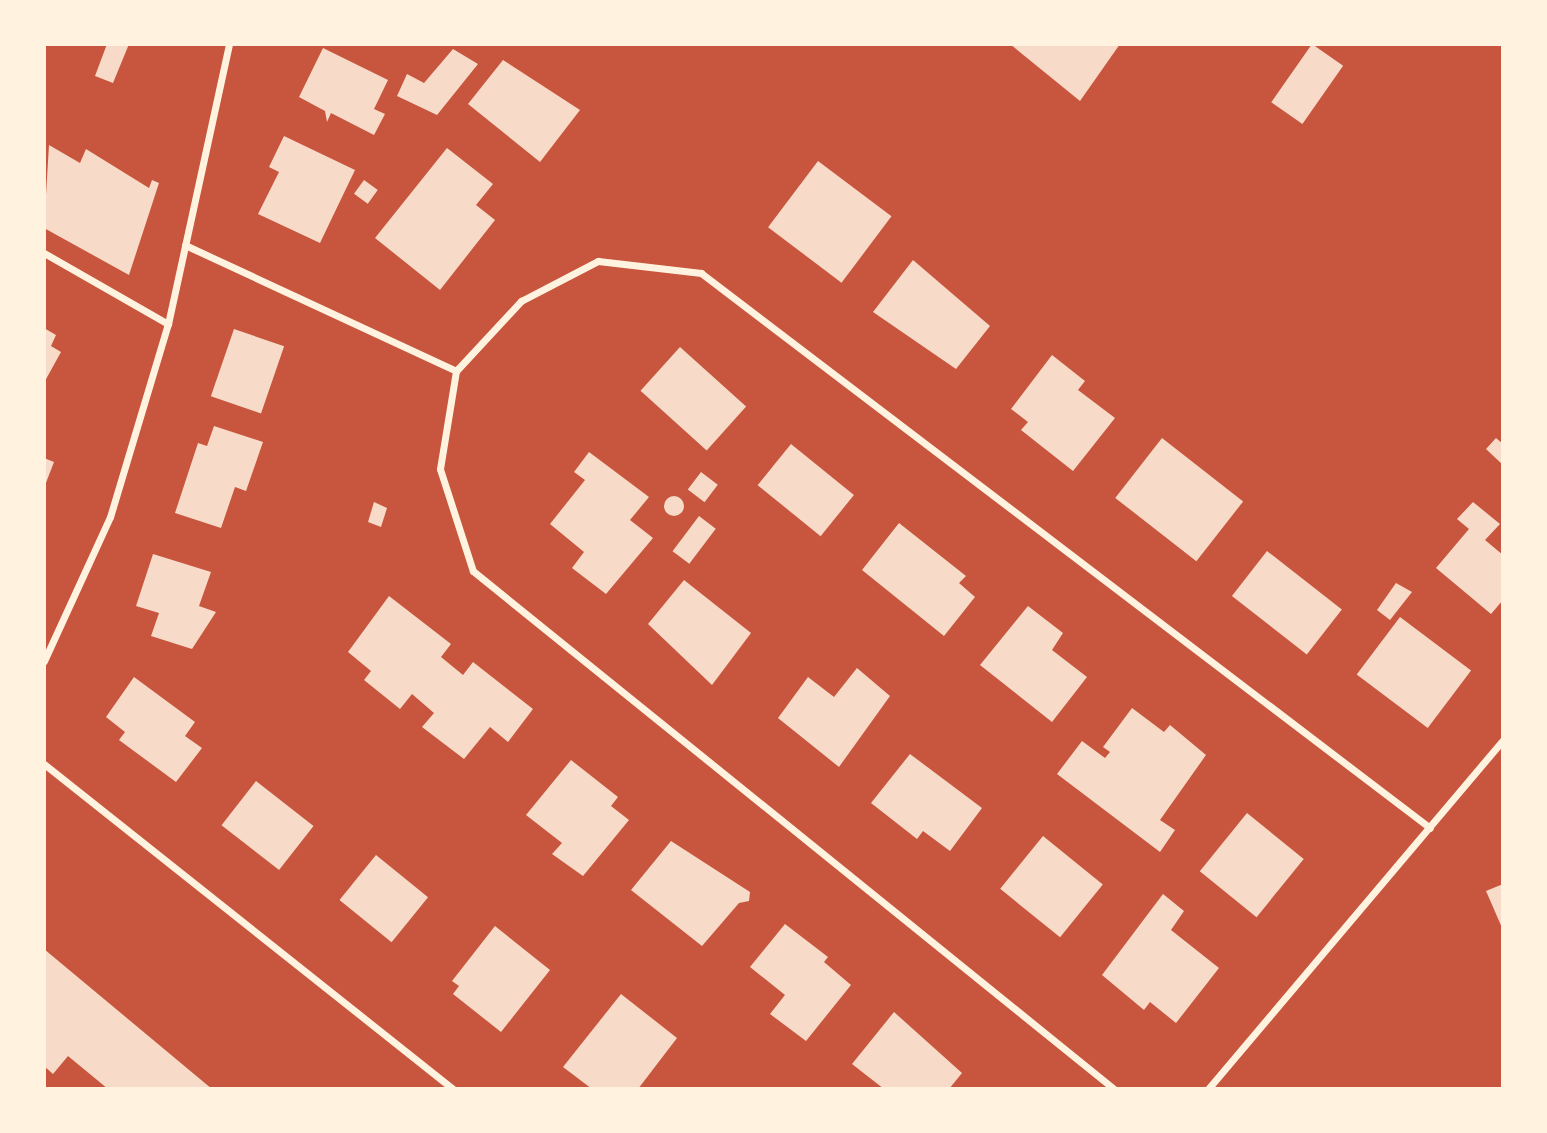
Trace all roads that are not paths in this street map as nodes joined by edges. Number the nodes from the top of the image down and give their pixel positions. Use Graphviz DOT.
graph roads {
  1 [pos="229,44"];
  2 [pos="185,245"];
  3 [pos="44,253"];
  4 [pos="168,324"];
  5 [pos="456,371"];
  6 [pos="44,661"];
  7 [pos="1503,740"];
  8 [pos="44,764"];
  9 [pos="1430,828"];
  10 [pos="453,1089"];
  11 [pos="1114,1089"];
  12 [pos="1208,1089"];
  1 -- 2 [label="street"];
  2 -- 4 [label="street"];
  2 -- 5 [label="street"];
  3 -- 4 [label="street"];
  4 -- 6 [label="street"];
  5 -- 9 [label="street"];
  5 -- 11 [label="street"];
  7 -- 9 [label="street"];
  8 -- 10 [label="street"];
  9 -- 12 [label="street"];
}
